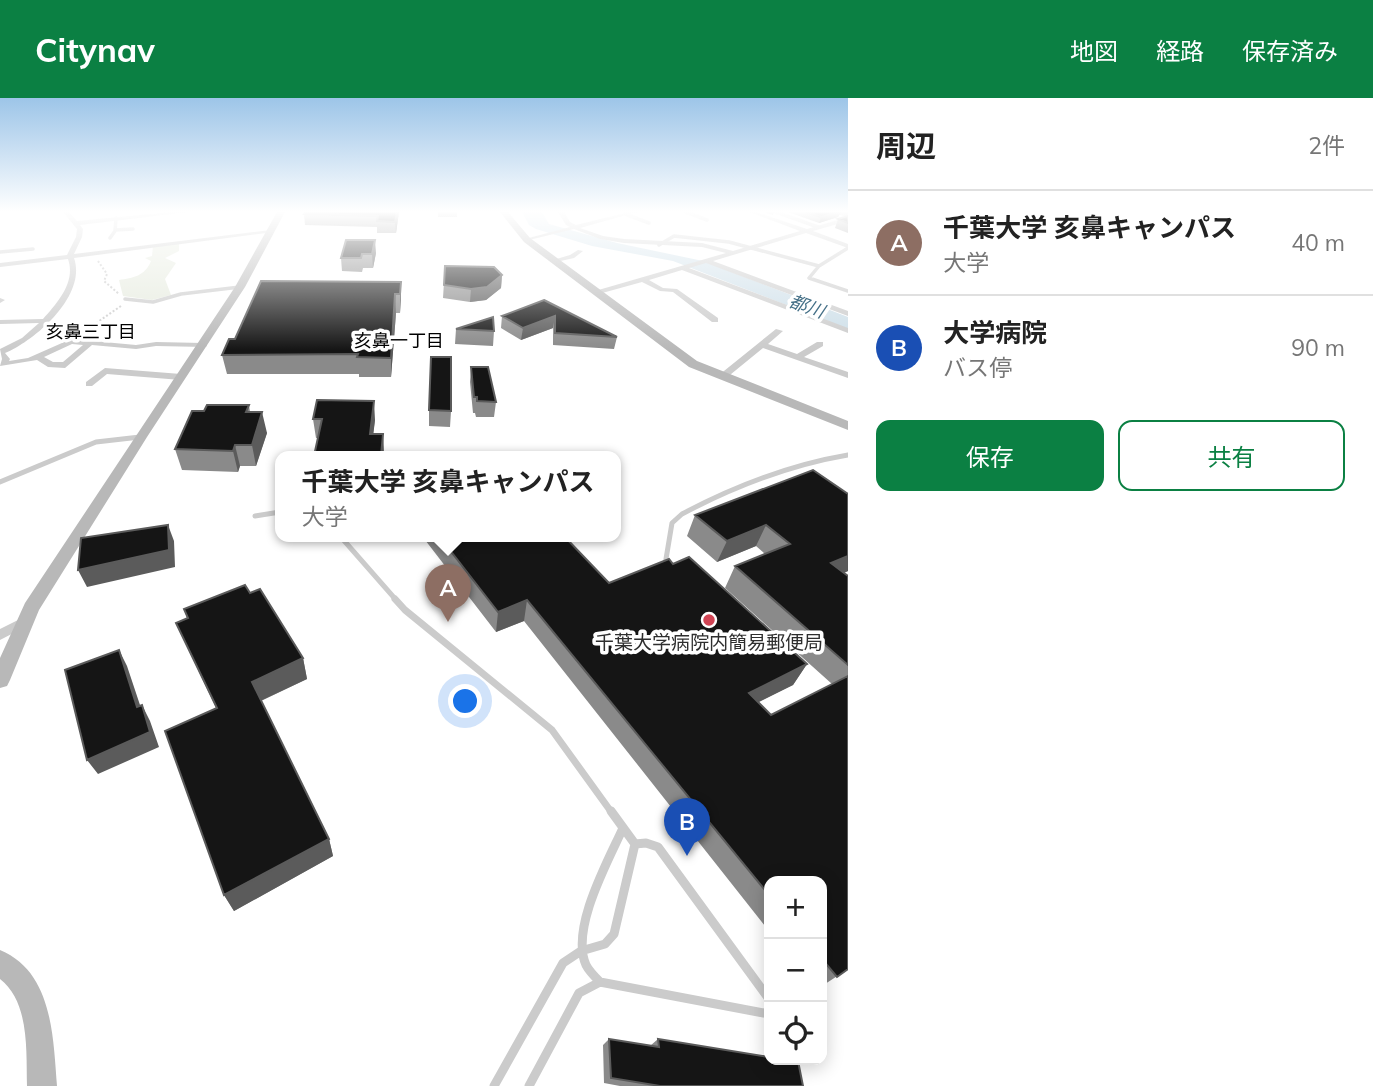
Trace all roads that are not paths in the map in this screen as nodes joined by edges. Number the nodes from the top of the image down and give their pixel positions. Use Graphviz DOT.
graph roads {
  1 [pos="48,258"];
  2 [pos="70,258"];
  3 [pos="256,258"];
  4 [pos="553,258"];
  5 [pos="566,258"];
  6 [pos="721,258"];
  7 [pos="787,258"];
  8 [pos="832,258"];
  9 [pos="556,260"];
  10 [pos="709,262"];
  11 [pos="0,265"];
  12 [pos="819,267"];
  13 [pos="685,268"];
  14 [pos="643,280"];
  15 [pos="240,287"];
  16 [pos="848,291"];
  17 [pos="598,293"];
  18 [pos="125,299"];
  19 [pos="848,314"];
  20 [pos="715,320"];
  21 [pos="46,321"];
  22 [pos="0,322"];
  23 [pos="779,331"];
  24 [pos="848,331"];
  25 [pos="90,343"];
  26 [pos="820,344"];
  27 [pos="203,345"];
  28 [pos="762,345"];
  29 [pos="0,352"];
  30 [pos="38,357"];
  31 [pos="798,358"];
  32 [pos="2,365"];
  33 [pos="848,375"];
  34 [pos="181,377"];
  35 [pos="722,377"];
  36 [pos="89,384"];
  37 [pos="848,426"];
  38 [pos="139,437"];
  39 [pos="848,455"];
  40 [pos="0,482"];
  41 [pos="275,513"];
  42 [pos="255,516"];
  43 [pos="345,542"];
  44 [pos="663,574"];
  45 [pos="26,621"];
  46 [pos="0,635"];
  47 [pos="0,680"];
  48 [pos="623,828"];
  49 [pos="635,844"];
  50 [pos="583,950"];
  51 [pos="0,963"];
  52 [pos="600,982"];
  53 [pos="764,992"];
  54 [pos="764,1013"];
  55 [pos="42,1086"];
  56 [pos="494,1086"];
  57 [pos="529,1086"];
  1 -- 11 [label="street"];
  2 -- 21 [label="street"];
  3 -- 15 [label="street"];
  4 -- 9 [label="street"];
  5 -- 9 [label="street"];
  6 -- 10 [label="street"];
  7 -- 12 [label="lane"];
  8 -- 12 [label="lane"];
  9 -- 17 [label="street"];
  10 -- 13 [label="street"];
  10 -- 19 [label="street"];
  12 -- 16 [label="lane"];
  13 -- 14 [label="street"];
  13 -- 24 [label="street"];
  14 -- 17 [label="street"];
  14 -- 20 [label="street"];
  15 -- 18 [label="lane"];
  15 -- 27 [label="street"];
  17 -- 35 [label="street"];
  21 -- 22 [label="street"];
  21 -- 29 [label="street"];
  23 -- 28 [label="street"];
  25 -- 27 [label="street"];
  25 -- 30 [label="street"];
  25 -- 30 [label="street"];
  26 -- 31 [label="street"];
  27 -- 34 [label="street"];
  28 -- 31 [label="street"];
  28 -- 35 [label="street"];
  29 -- 32 [label="street"];
  30 -- 32 [label="street"];
  31 -- 33 [label="street"];
  34 -- 36 [label="street"];
  34 -- 38 [label="street"];
  35 -- 37 [label="street"];
  38 -- 40 [label="lane"];
  38 -- 45 [label="street"];
  39 -- 44 [label="lane"];
  41 -- 42 [label="lane"];
  43 -- 48 [label="lane"];
  45 -- 46 [label="street"];
  45 -- 47 [label="street"];
  48 -- 49 [label="lane"];
  48 -- 50 [label="lane"];
  49 -- 50 [label="lane"];
  49 -- 53 [label="lane"];
  50 -- 52 [label="lane"];
  50 -- 56 [label="lane"];
  51 -- 55 [label="street"];
  52 -- 54 [label="lane"];
  52 -- 57 [label="lane"];
}
